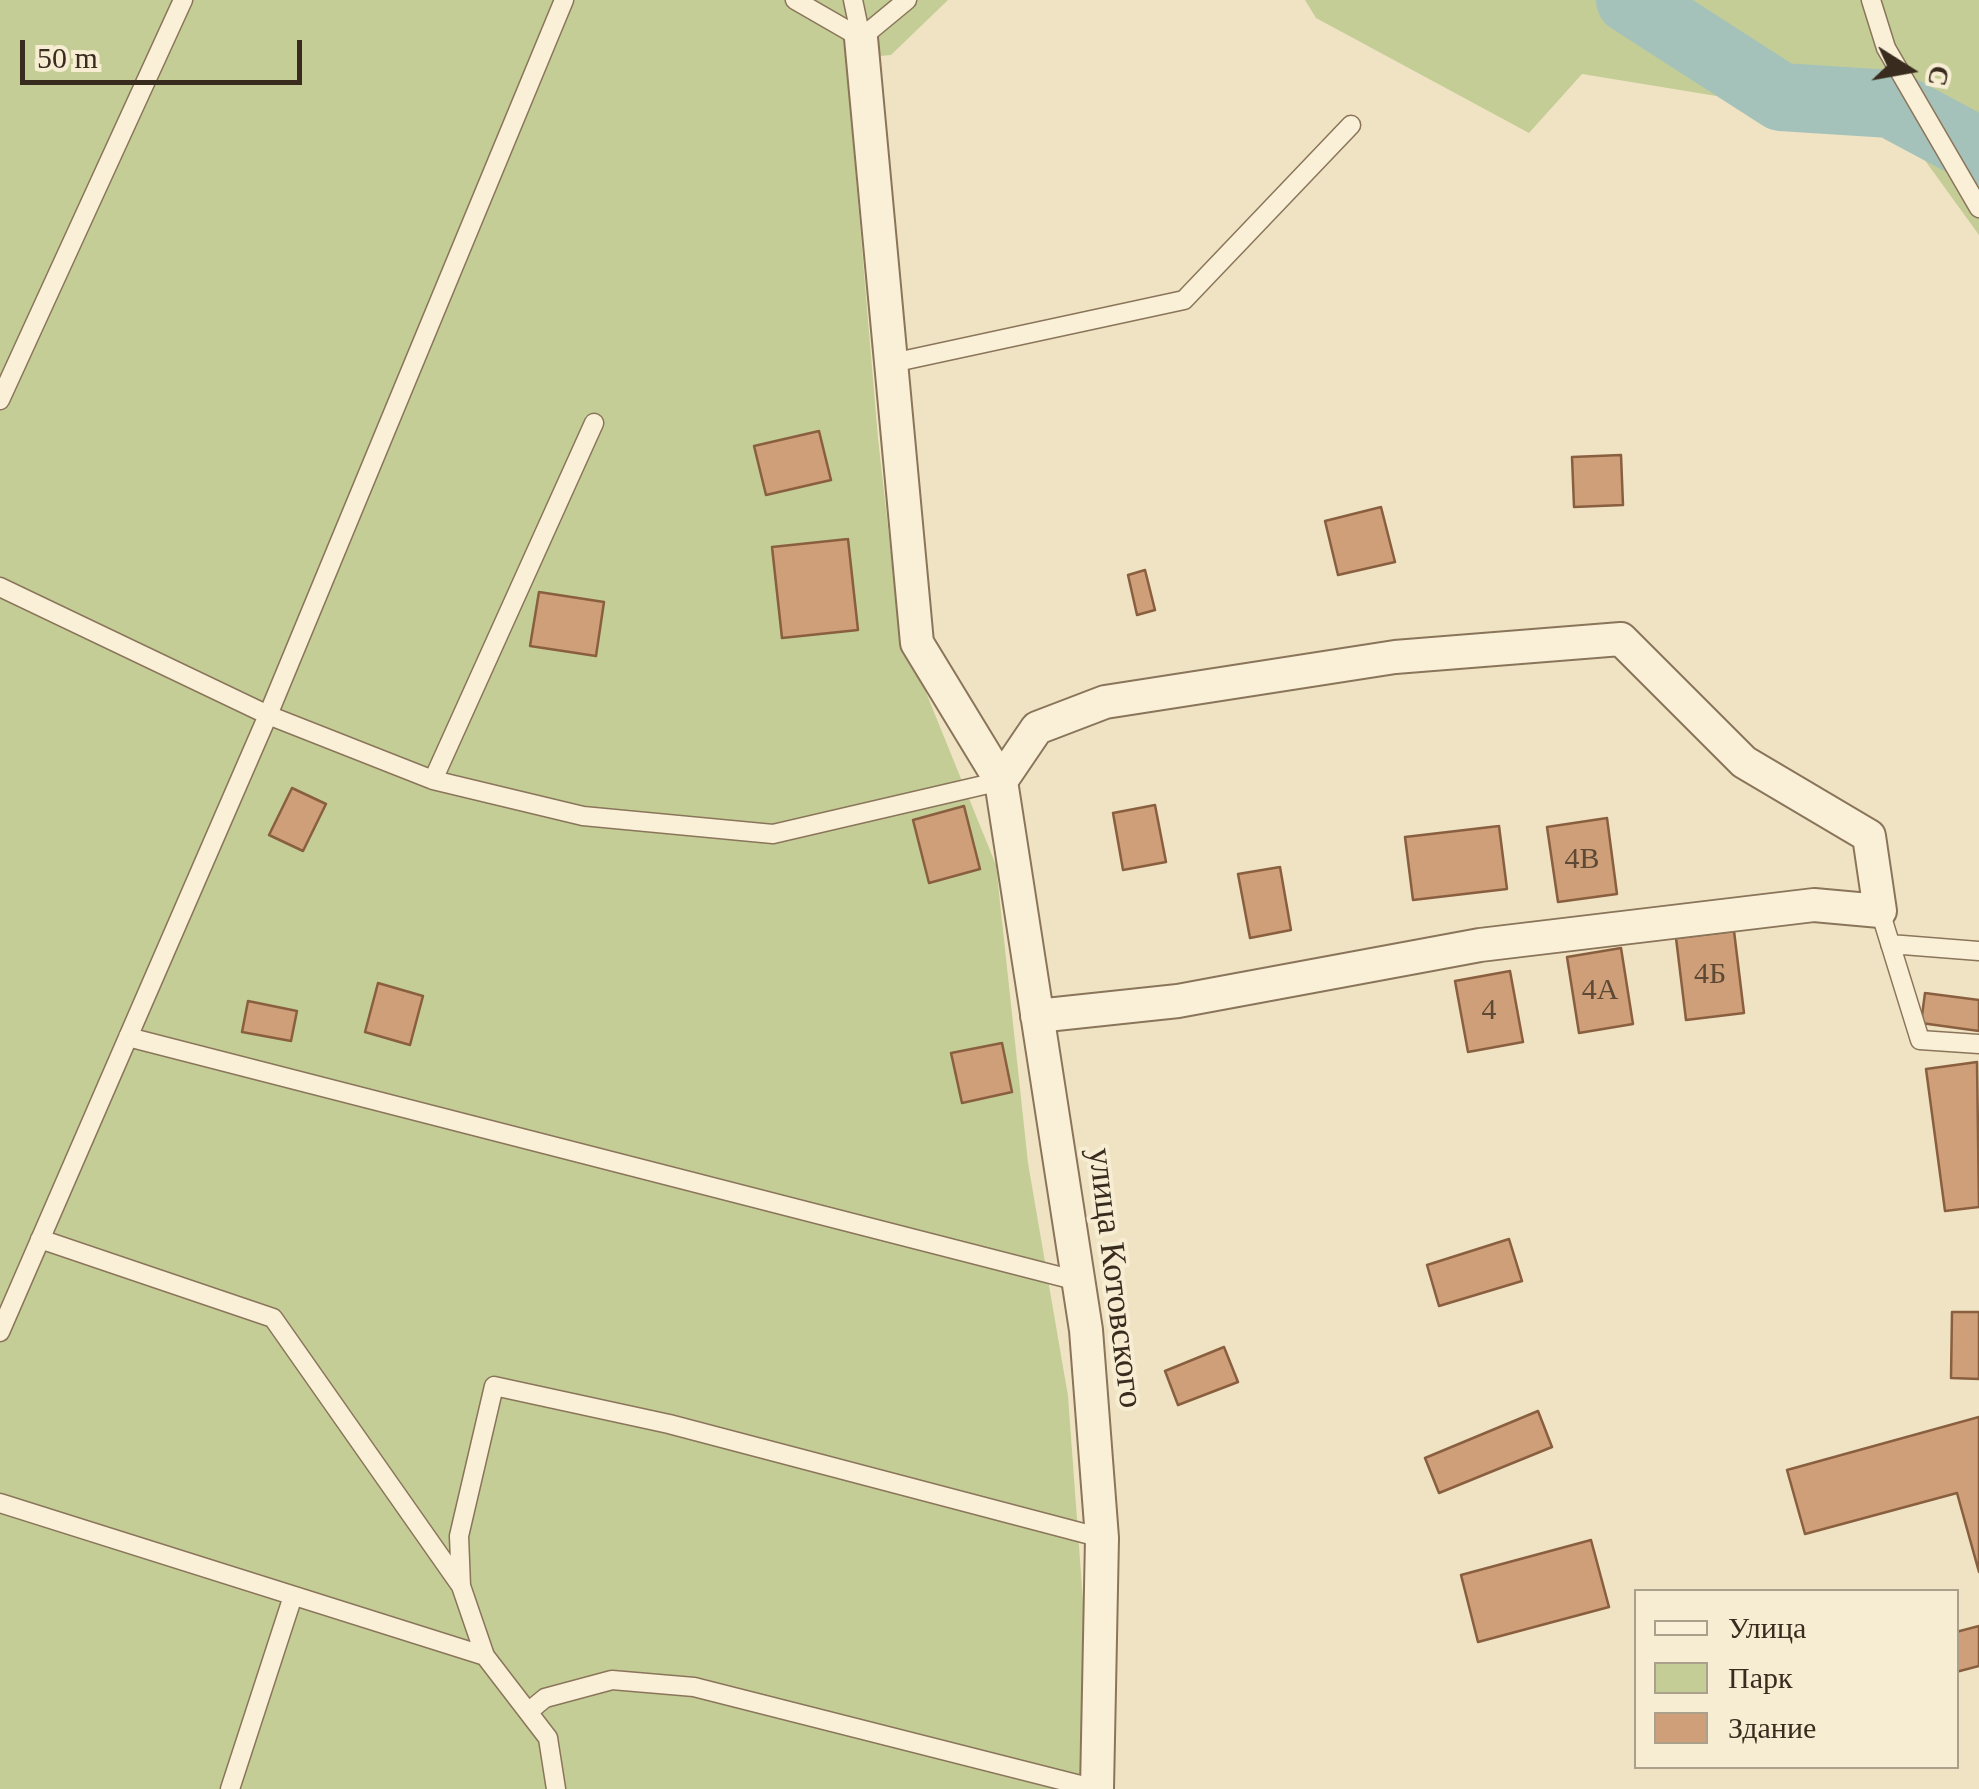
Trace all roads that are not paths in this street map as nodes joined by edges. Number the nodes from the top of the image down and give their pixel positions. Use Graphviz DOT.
graph roads {
  1 [pos="183,0"];
  2 [pos="564,0"];
  3 [pos="795,0"];
  4 [pos="852,0"];
  5 [pos="907,0"];
  6 [pos="1871,0"];
  7 [pos="862,38"];
  8 [pos="1351,124"];
  9 [pos="1979,208"];
  10 [pos="892,363"];
  11 [pos="0,400"];
  12 [pos="594,423"];
  13 [pos="0,587"];
  14 [pos="268,715"];
  15 [pos="433,780"];
  16 [pos="1000,780"];
  17 [pos="1880,911"];
  18 [pos="1890,944"];
  19 [pos="1979,951"];
  20 [pos="1037,1016"];
  21 [pos="128,1037"];
  22 [pos="1979,1044"];
  23 [pos="40,1239"];
  24 [pos="1078,1281"];
  25 [pos="0,1332"];
  26 [pos="0,1503"];
  27 [pos="1102,1538"];
  28 [pos="460,1586"];
  29 [pos="293,1596"];
  30 [pos="485,1656"];
  31 [pos="528,1712"];
  32 [pos="230,1789"];
  33 [pos="556,1789"];
  34 [pos="1096,1789"];
  1 -- 11 [label="lane"];
  2 -- 14 [label="lane"];
  3 -- 7 [label="lane"];
  4 -- 7 [label="lane"];
  5 -- 7 [label="lane"];
  6 -- 9 [label="lane"];
  7 -- 10 [label="street"];
  8 -- 10 [label="lane"];
  10 -- 16 [label="street"];
  12 -- 15 [label="lane"];
  13 -- 14 [label="lane"];
  14 -- 15 [label="lane"];
  14 -- 21 [label="lane"];
  15 -- 16 [label="lane"];
  16 -- 17 [label="street"];
  16 -- 20 [label="street, улица Котовского"];
  17 -- 18 [label="lane"];
  17 -- 20 [label="street"];
  18 -- 19 [label="lane"];
  18 -- 22 [label="lane"];
  20 -- 24 [label="street, улица Котовского"];
  21 -- 23 [label="lane"];
  21 -- 24 [label="lane"];
  23 -- 25 [label="lane"];
  23 -- 28 [label="lane"];
  24 -- 27 [label="street, улица Котовского"];
  26 -- 29 [label="lane"];
  27 -- 28 [label="lane"];
  27 -- 34 [label="street, улица Котовского"];
  28 -- 30 [label="lane"];
  29 -- 30 [label="lane"];
  29 -- 32 [label="lane"];
  30 -- 31 [label="lane"];
  31 -- 33 [label="lane"];
  31 -- 34 [label="lane"];
}
